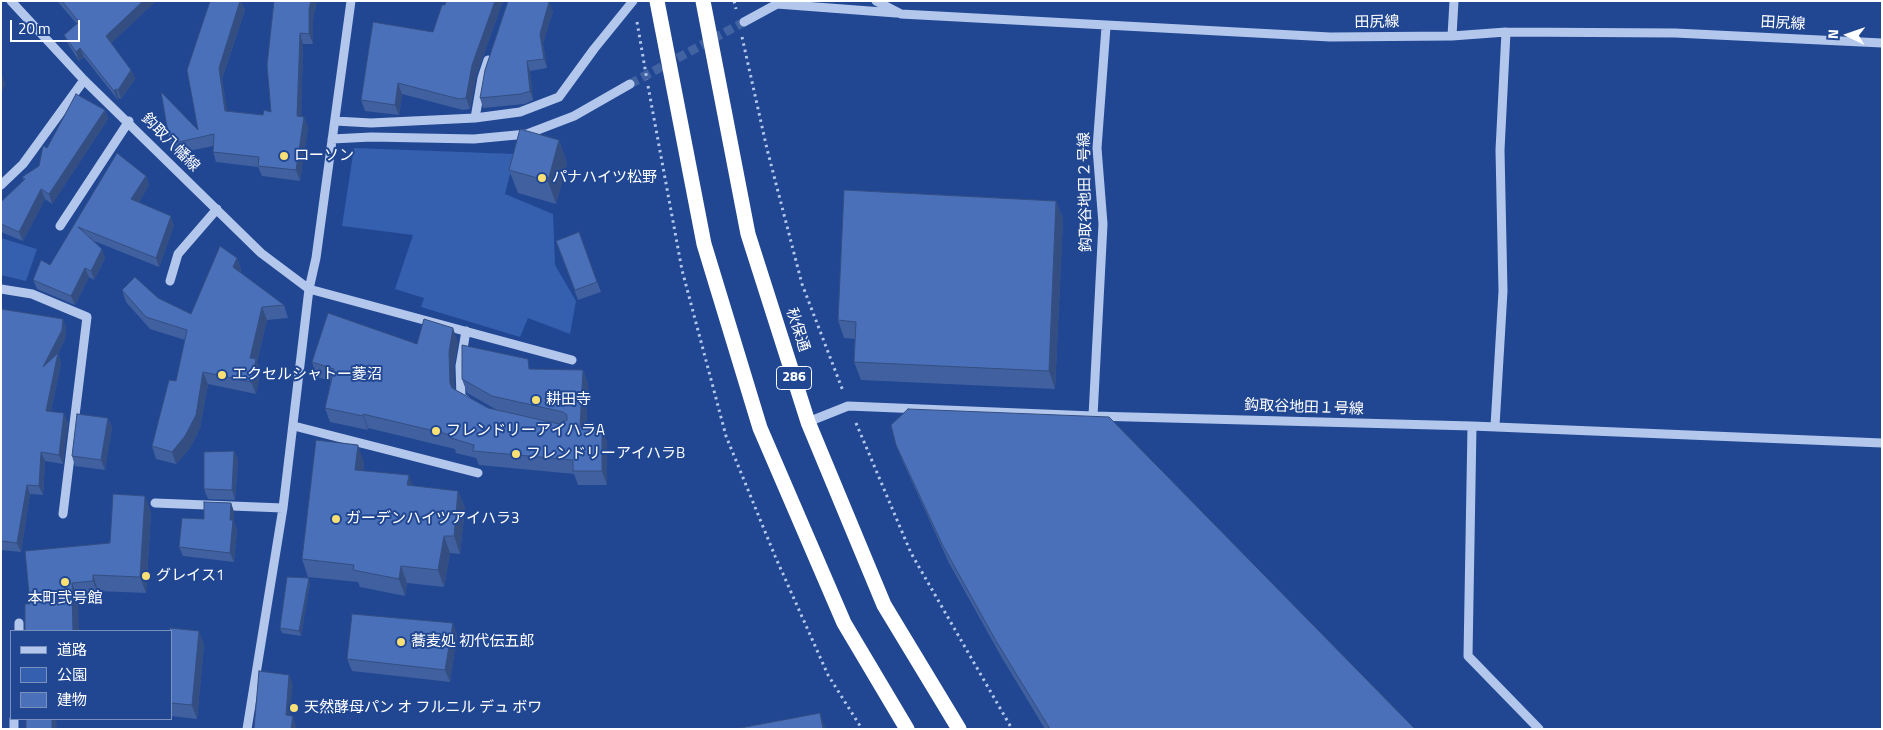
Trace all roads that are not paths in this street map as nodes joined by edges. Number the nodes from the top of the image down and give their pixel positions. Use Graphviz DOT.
graph roads {
  1 [pos="11,1"];
  2 [pos="351,1"];
  3 [pos="633,1"];
  4 [pos="657,1"];
  5 [pos="702,1"];
  6 [pos="876,1"];
  7 [pos="1454,1"];
  8 [pos="901,14"];
  9 [pos="742,25"];
  10 [pos="1106,27"];
  11 [pos="1506,32"];
  12 [pos="1452,36"];
  13 [pos="1882,43"];
  14 [pos="491,52"];
  15 [pos="84,80"];
  16 [pos="630,84"];
  17 [pos="475,118"];
  18 [pos="129,121"];
  19 [pos="335,121"];
  20 [pos="332,139"];
  21 [pos="1,185"];
  22 [pos="217,209"];
  23 [pos="60,226"];
  24 [pos="170,281"];
  25 [pos="308,288"];
  26 [pos="1,289"];
  27 [pos="466,331"];
  28 [pos="572,360"];
  29 [pos="478,407"];
  30 [pos="1093,416"];
  31 [pos="808,422"];
  32 [pos="294,426"];
  33 [pos="1472,426"];
  34 [pos="1495,426"];
  35 [pos="1882,443"];
  36 [pos="478,472"];
  37 [pos="155,503"];
  38 [pos="282,508"];
  39 [pos="63,514"];
  40 [pos="247,729"];
  41 [pos="907,729"];
  42 [pos="960,729"];
  43 [pos="1539,729"];
  1 -- 15 [label="street, 鈎取八幡線"];
  2 -- 19 [label="street"];
  3 -- 17 [label="street"];
  4 -- 41 [label="highway"];
  5 -- 31 [label="highway, 秋保通 / 286"];
  6 -- 8 [label="street, 田尻線"];
  7 -- 12 [label="street"];
  8 -- 9 [label="street"];
  8 -- 10 [label="street, 田尻線"];
  10 -- 12 [label="street, 田尻線"];
  10 -- 30 [label="street, 鈎取谷地田２号線"];
  11 -- 12 [label="street, 田尻線"];
  11 -- 13 [label="street, 田尻線"];
  11 -- 34 [label="street"];
  14 -- 17 [label="street"];
  15 -- 18 [label="street, 鈎取八幡線"];
  15 -- 21 [label="street"];
  16 -- 20 [label="street"];
  17 -- 19 [label="street"];
  18 -- 22 [label="street, 鈎取八幡線"];
  18 -- 23 [label="street"];
  19 -- 20 [label="street"];
  20 -- 25 [label="street"];
  22 -- 24 [label="street"];
  22 -- 25 [label="street, 鈎取八幡線"];
  25 -- 27 [label="street"];
  25 -- 32 [label="street"];
  26 -- 39 [label="street"];
  27 -- 28 [label="street"];
  27 -- 29 [label="street"];
  30 -- 31 [label="street, 鈎取谷地田１号線"];
  30 -- 33 [label="street, 鈎取谷地田１号線"];
  31 -- 42 [label="highway, 秋保通 / 286"];
  32 -- 36 [label="street"];
  32 -- 38 [label="street"];
  33 -- 34 [label="street, 鈎取谷地田１号線"];
  33 -- 43 [label="street"];
  34 -- 35 [label="street, 鈎取谷地田１号線"];
  37 -- 38 [label="street"];
  38 -- 40 [label="street"];
}
